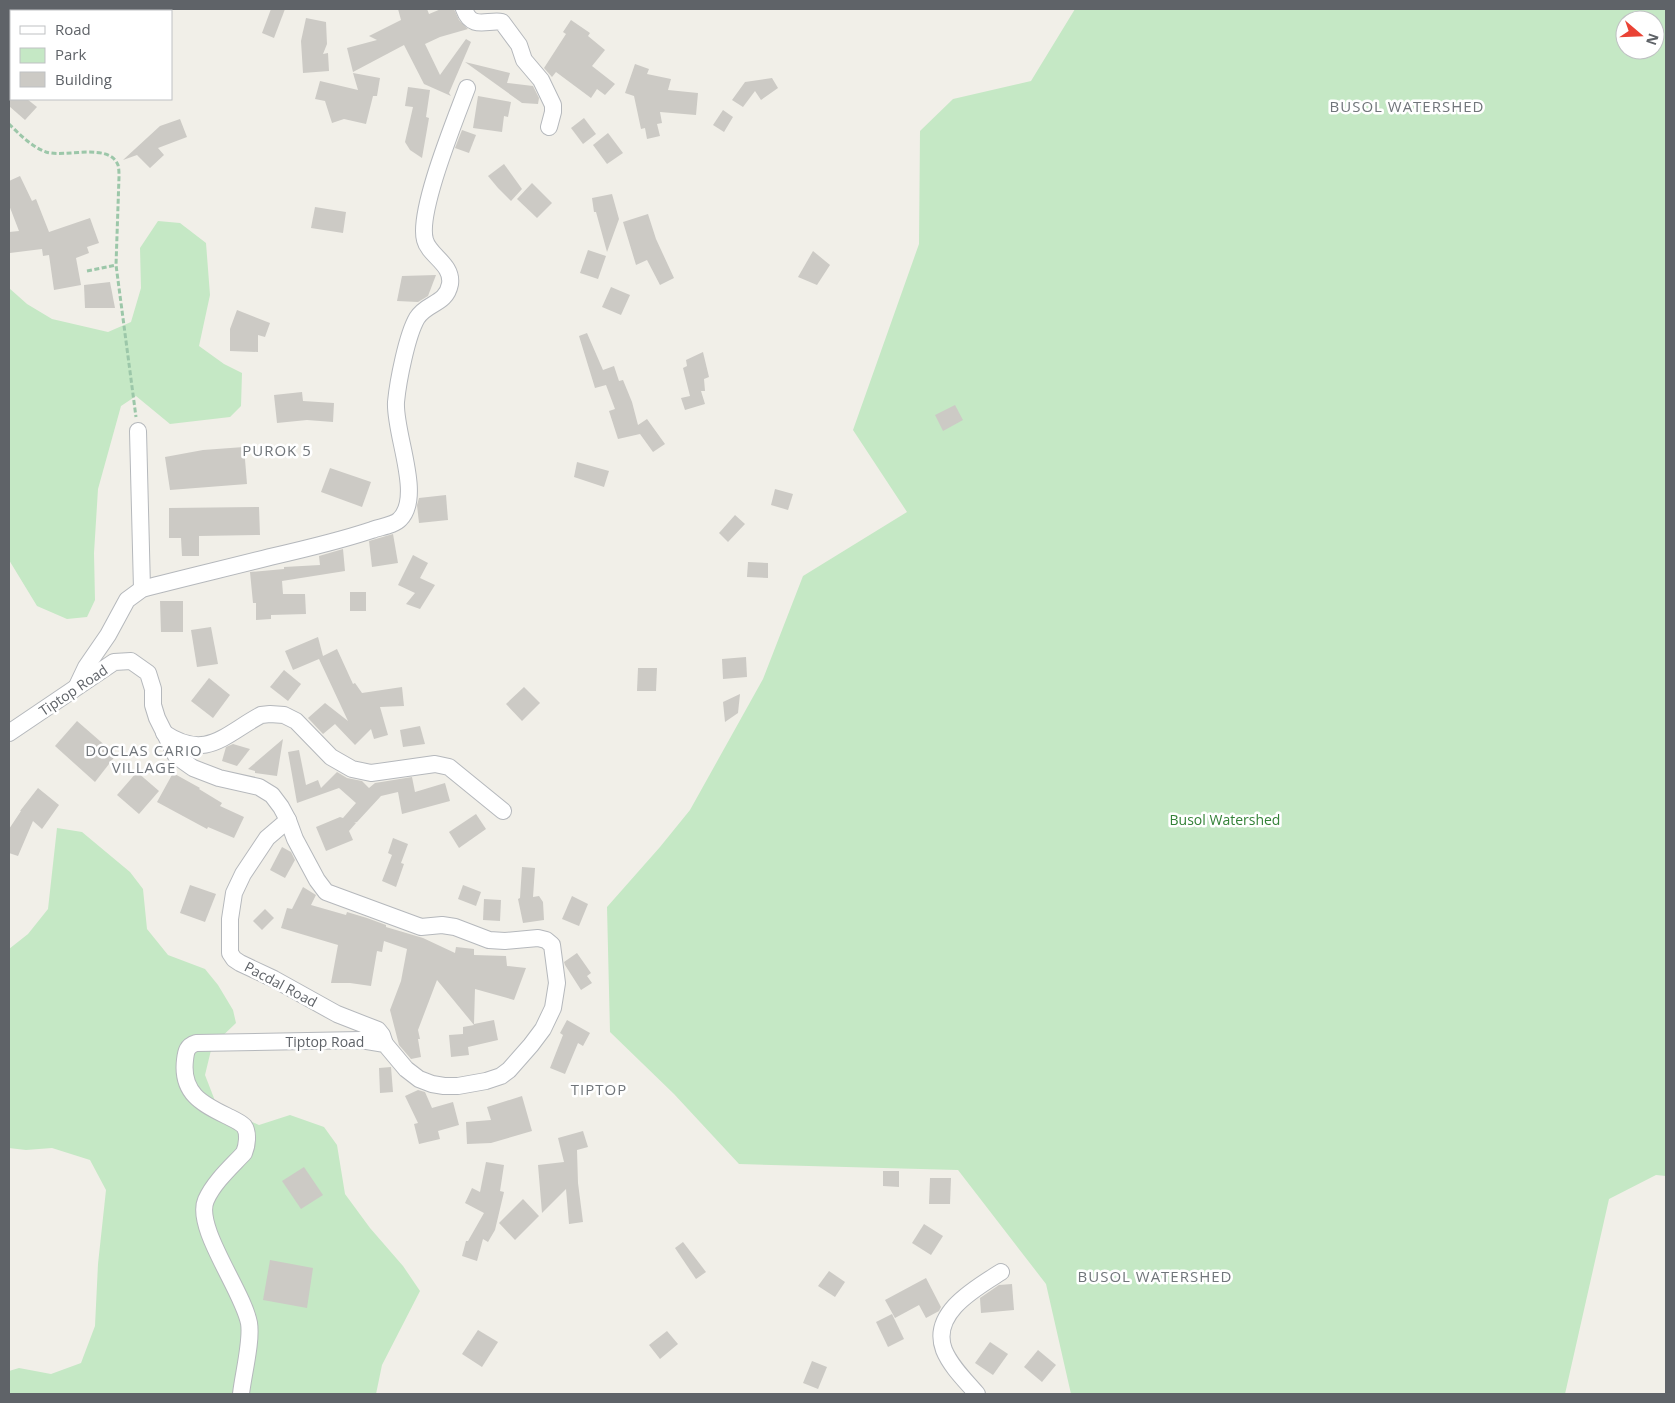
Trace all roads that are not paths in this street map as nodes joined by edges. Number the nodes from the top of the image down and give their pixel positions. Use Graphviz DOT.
graph roads {
  1 [pos="464,9"];
  2 [pos="467,88"];
  3 [pos="549,127"];
  4 [pos="138,431"];
  5 [pos="142,589"];
  6 [pos="76,688"];
  7 [pos="9,733"];
  8 [pos="164,733"];
  9 [pos="503,811"];
  10 [pos="288,820"];
  11 [pos="385,1044"];
  12 [pos="1001,1272"];
  13 [pos="240,1394"];
  14 [pos="977,1394"];
  1 -- 3 [label="street"];
  2 -- 5 [label="street"];
  4 -- 5 [label="street"];
  5 -- 6 [label="street"];
  6 -- 7 [label="street, Tiptop Road"];
  6 -- 8 [label="street, Tiptop Road"];
  8 -- 9 [label="street"];
  8 -- 10 [label="street, Tiptop Road"];
  10 -- 11 [label="street, Pacdal Road"];
  10 -- 11 [label="street, Tiptop Road"];
  11 -- 13 [label="street, Tiptop Road"];
  12 -- 14 [label="street"];
}
